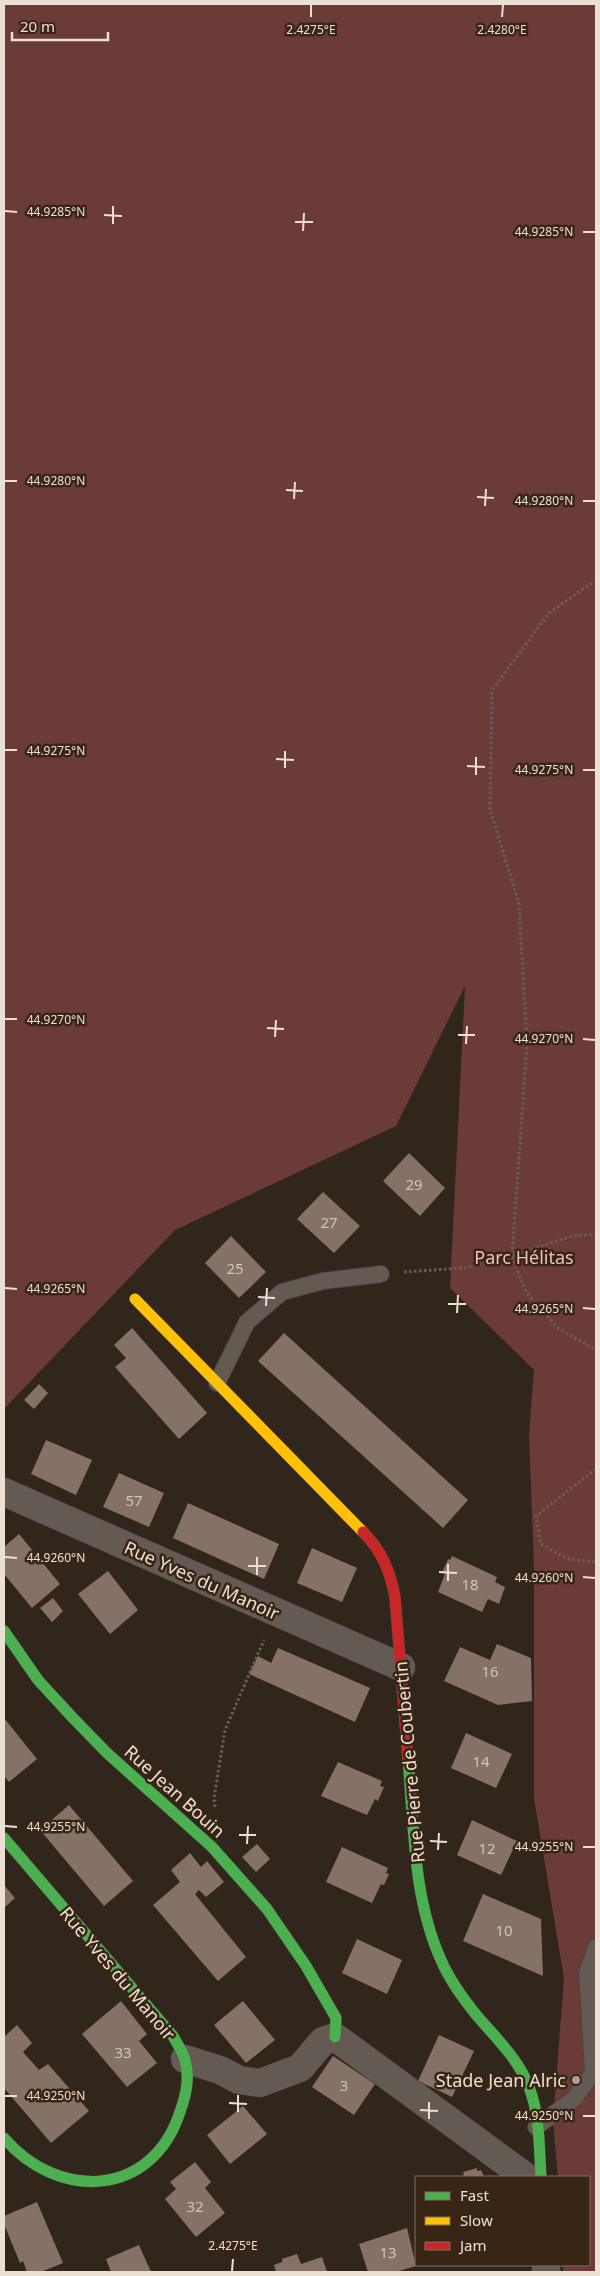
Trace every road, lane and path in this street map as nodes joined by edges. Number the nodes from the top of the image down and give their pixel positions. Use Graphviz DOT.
graph roads {
  1 [pos="596,580"];
  2 [pos="596,1234"];
  3 [pos="512,1256"];
  4 [pos="381,1274"];
  5 [pos="135,1299"];
  6 [pos="596,1350"];
  7 [pos="217,1383"];
  8 [pos="596,1469"];
  9 [pos="4,1492"];
  10 [pos="596,1562"];
  11 [pos="276,1612"];
  12 [pos="4,1631"];
  13 [pos="401,1668"];
  14 [pos="215,1808"];
  15 [pos="4,1838"];
  16 [pos="596,1947"];
  17 [pos="335,2037"];
  18 [pos="184,2059"];
  19 [pos="536,2126"];
  20 [pos="4,2138"];
  21 [pos="525,2176"];
  22 [pos="541,2176"];
  1 -- 3 [label="path"];
  2 -- 3 [label="path"];
  3 -- 4 [label="path"];
  3 -- 6 [label="path"];
  4 -- 7 [label="lane"];
  5 -- 7 [label="street, Rue Pierre de Coubertin"];
  7 -- 13 [label="street, Rue Pierre de Coubertin"];
  8 -- 10 [label="path"];
  9 -- 11 [label="street, Rue Yves du Manoir"];
  11 -- 13 [label="street, Rue Yves du Manoir"];
  11 -- 14 [label="path"];
  12 -- 17 [label="street, Rue Jean Bouin"];
  13 -- 19 [label="street, Rue Pierre de Coubertin"];
  15 -- 18 [label="street, Rue Yves du Manoir"];
  16 -- 19 [label="lane"];
  17 -- 18 [label="street"];
  17 -- 21 [label="street"];
  18 -- 20 [label="street, Rue Yves du Manoir"];
  19 -- 22 [label="street, Rue Pierre de Coubertin"];
}
